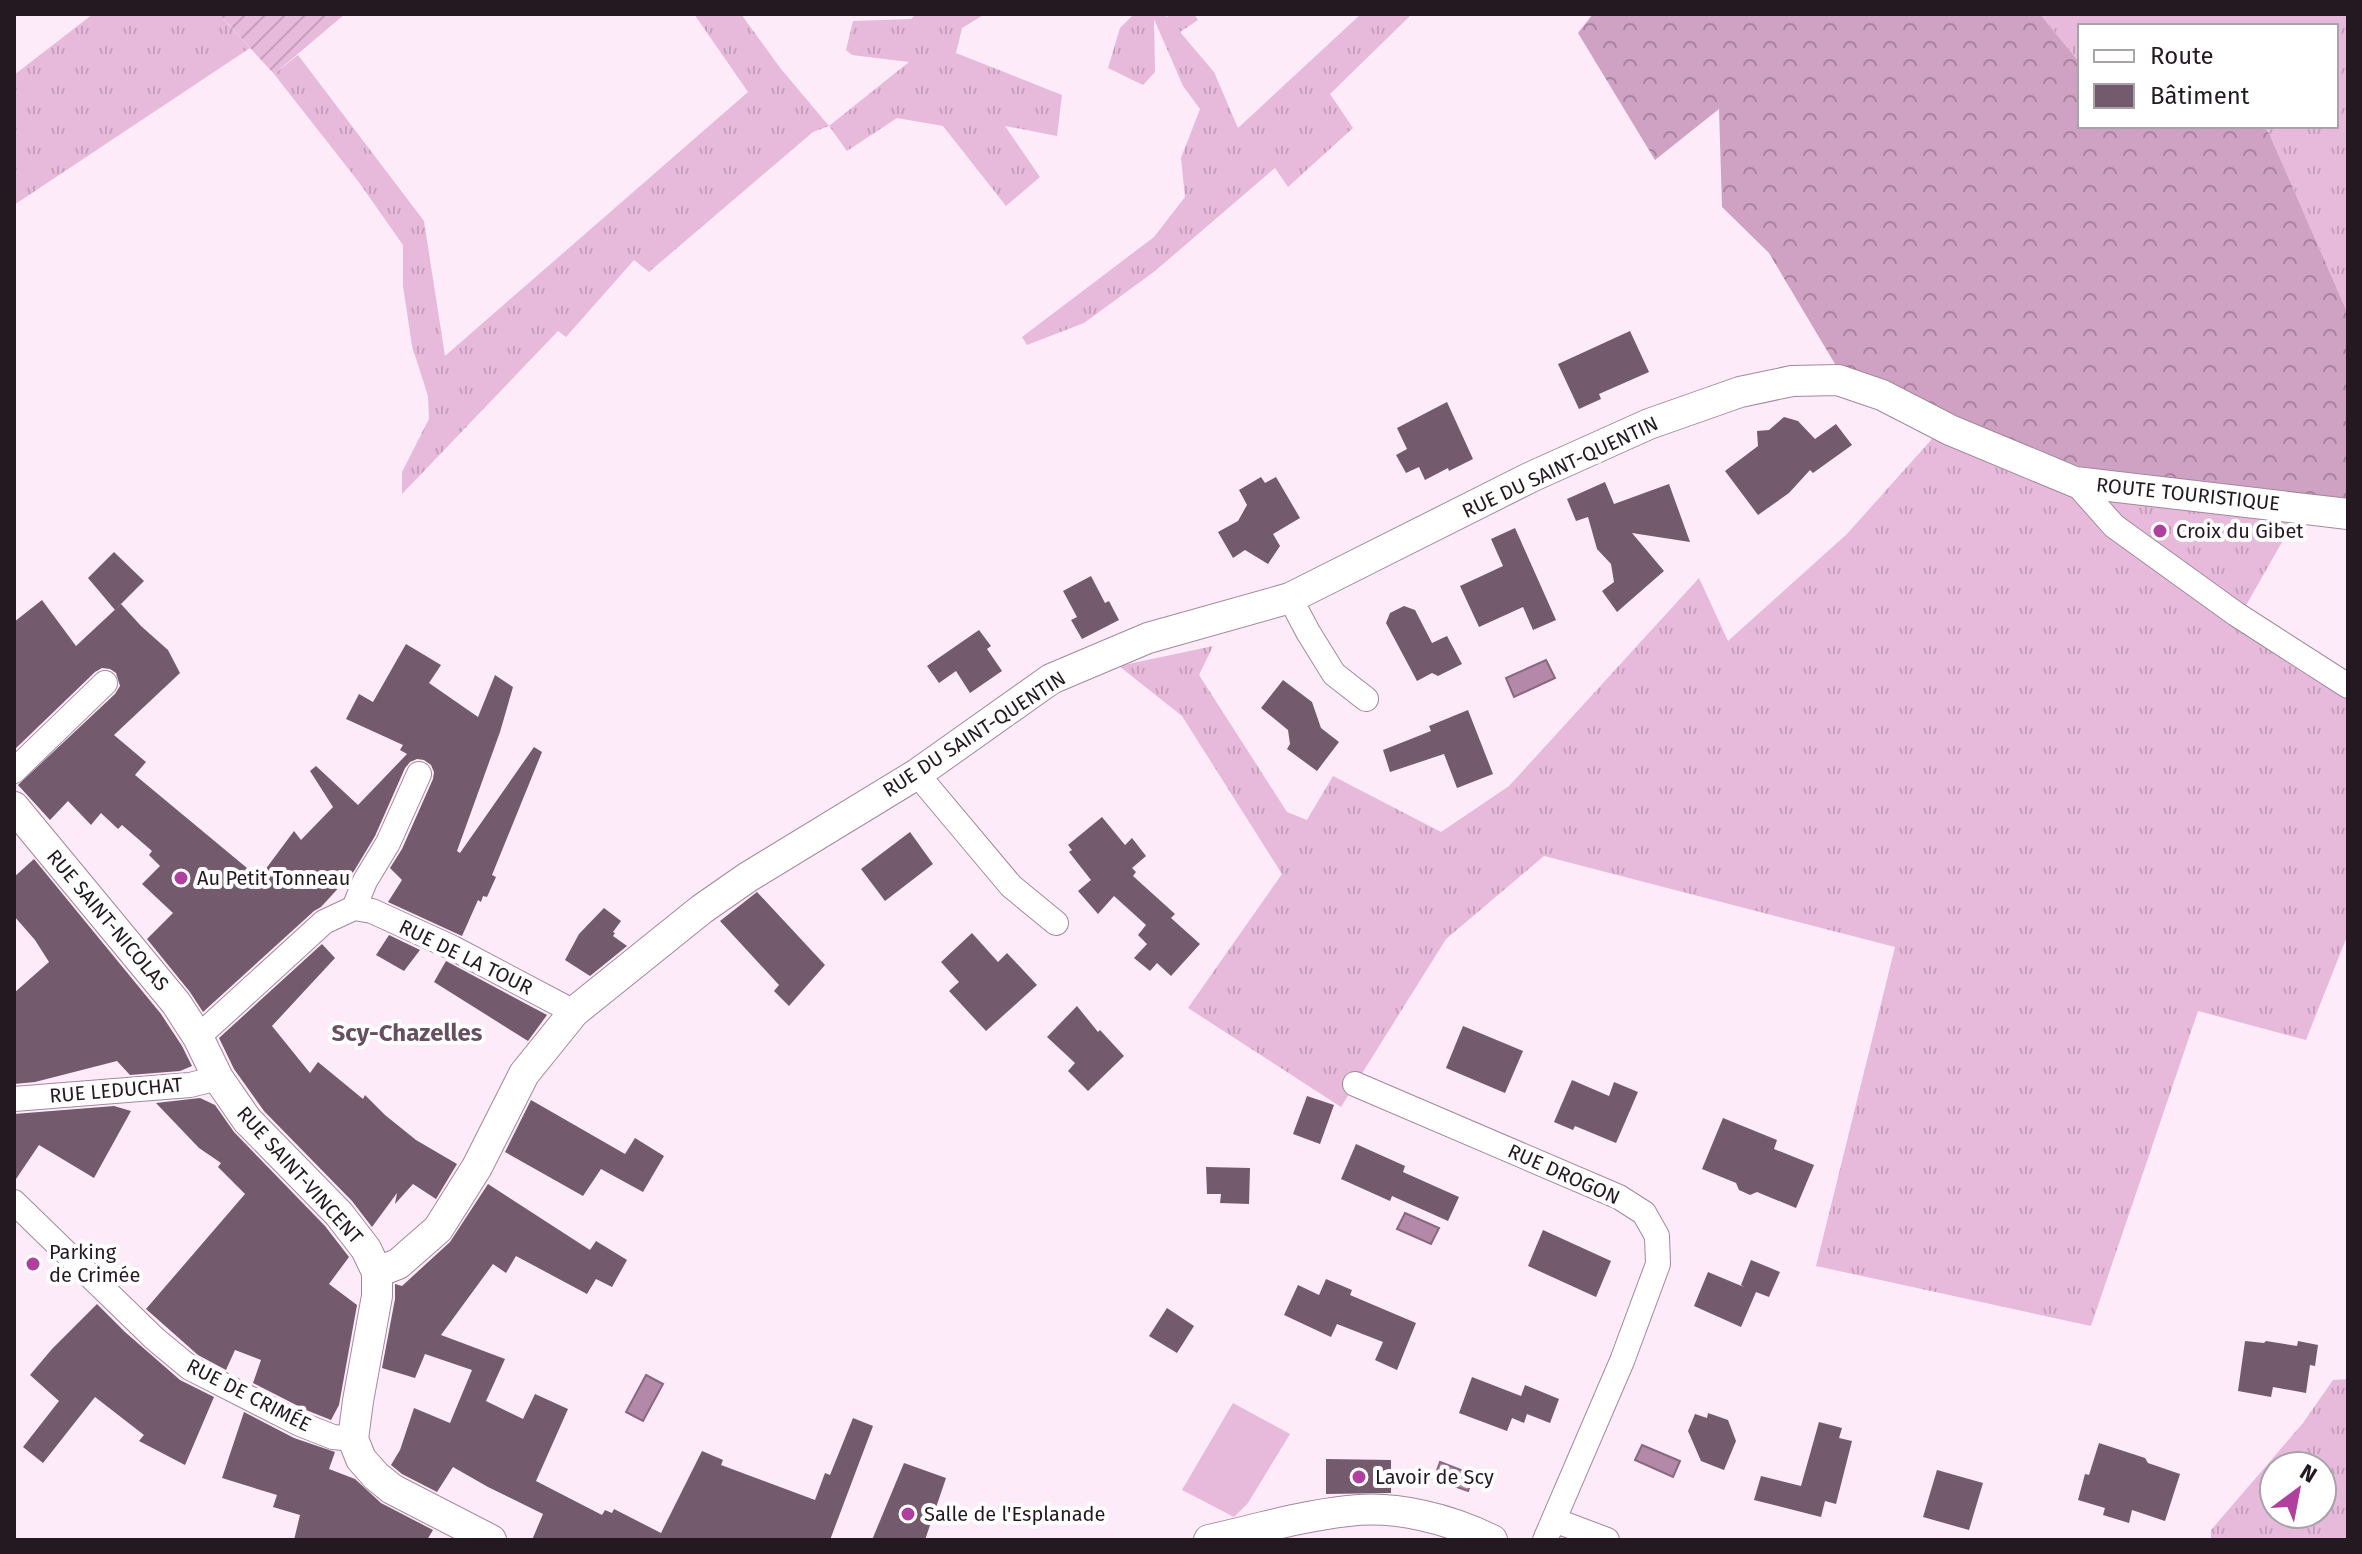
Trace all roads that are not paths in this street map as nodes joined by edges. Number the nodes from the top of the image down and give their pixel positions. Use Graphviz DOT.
graph roads {
  1 [pos="2075,482"];
  2 [pos="2348,514"];
  3 [pos="1290,598"];
  4 [pos="105,683"];
  5 [pos="2348,686"];
  6 [pos="1366,699"];
  7 [pos="14,771"];
  8 [pos="419,774"];
  9 [pos="917,774"];
  10 [pos="14,807"];
  11 [pos="354,908"];
  12 [pos="1056,923"];
  13 [pos="574,1012"];
  14 [pos="198,1037"];
  15 [pos="218,1078"];
  16 [pos="1355,1084"];
  17 [pos="14,1099"];
  18 [pos="14,1202"];
  19 [pos="377,1272"];
  20 [pos="353,1439"];
  21 [pos="1549,1530"];
  22 [pos="491,1540"];
  23 [pos="1209,1540"];
  24 [pos="1492,1540"];
  25 [pos="1607,1540"];
  1 -- 2 [label="street, ROUTE TOURISTIQUE"];
  1 -- 3 [label="street, RUE DU SAINT-QUENTIN"];
  1 -- 5 [label="street"];
  3 -- 6 [label="street"];
  3 -- 9 [label="street, RUE DU SAINT-QUENTIN"];
  4 -- 7 [label="street"];
  8 -- 11 [label="street"];
  9 -- 12 [label="street"];
  9 -- 13 [label="street, RUE DU SAINT-QUENTIN"];
  10 -- 14 [label="street, RUE SAINT-NICOLAS"];
  11 -- 13 [label="street, RUE DE LA TOUR"];
  11 -- 14 [label="street"];
  13 -- 19 [label="street, RUE DU SAINT-QUENTIN"];
  14 -- 15 [label="street, RUE SAINT-VINCENT"];
  15 -- 17 [label="street, RUE LEDUCHAT"];
  15 -- 19 [label="street, RUE SAINT-VINCENT"];
  16 -- 21 [label="street, RUE DROGON"];
  18 -- 20 [label="street, RUE DE CRIMÉE"];
  19 -- 20 [label="street"];
  20 -- 22 [label="street"];
  21 -- 25 [label="street"];
  23 -- 24 [label="street"];
}
